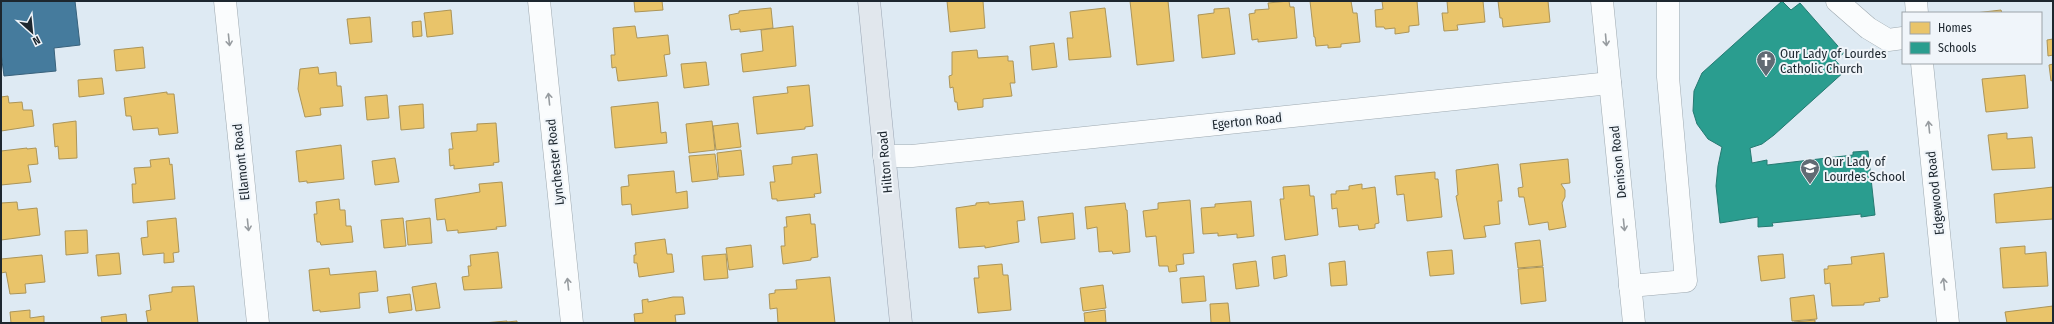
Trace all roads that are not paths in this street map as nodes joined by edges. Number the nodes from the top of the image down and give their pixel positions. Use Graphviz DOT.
graph roads {
  1 [pos="225,1"];
  2 [pos="539,1"];
  3 [pos="870,1"];
  4 [pos="1602,1"];
  5 [pos="1668,1"];
  6 [pos="1837,1"];
  7 [pos="1916,1"];
  8 [pos="1917,12"];
  9 [pos="1902,38"];
  10 [pos="1922,64"];
  11 [pos="1610,83"];
  12 [pos="884,156"];
  13 [pos="1630,286"];
  14 [pos="258,323"];
  15 [pos="572,323"];
  16 [pos="901,323"];
  17 [pos="1634,323"];
  18 [pos="1948,323"];
  1 -- 14 [label="street, Ellamont Road, one-way"];
  15 -- 2 [label="street, Lynchester Road, one-way"];
  3 -- 12 [label="main road, Hilton Road"];
  4 -- 11 [label="street, Denison Road, one-way"];
  5 -- 13 [label="street"];
  6 -- 9 [label="street"];
  7 -- 8 [label="street"];
  18 -- 10 [label="street, Edgewood Road, one-way"];
  11 -- 12 [label="street, Egerton Road"];
  11 -- 13 [label="street, Denison Road, one-way"];
  12 -- 16 [label="main road, Hilton Road"];
  13 -- 17 [label="street, Denison Road"];
}
